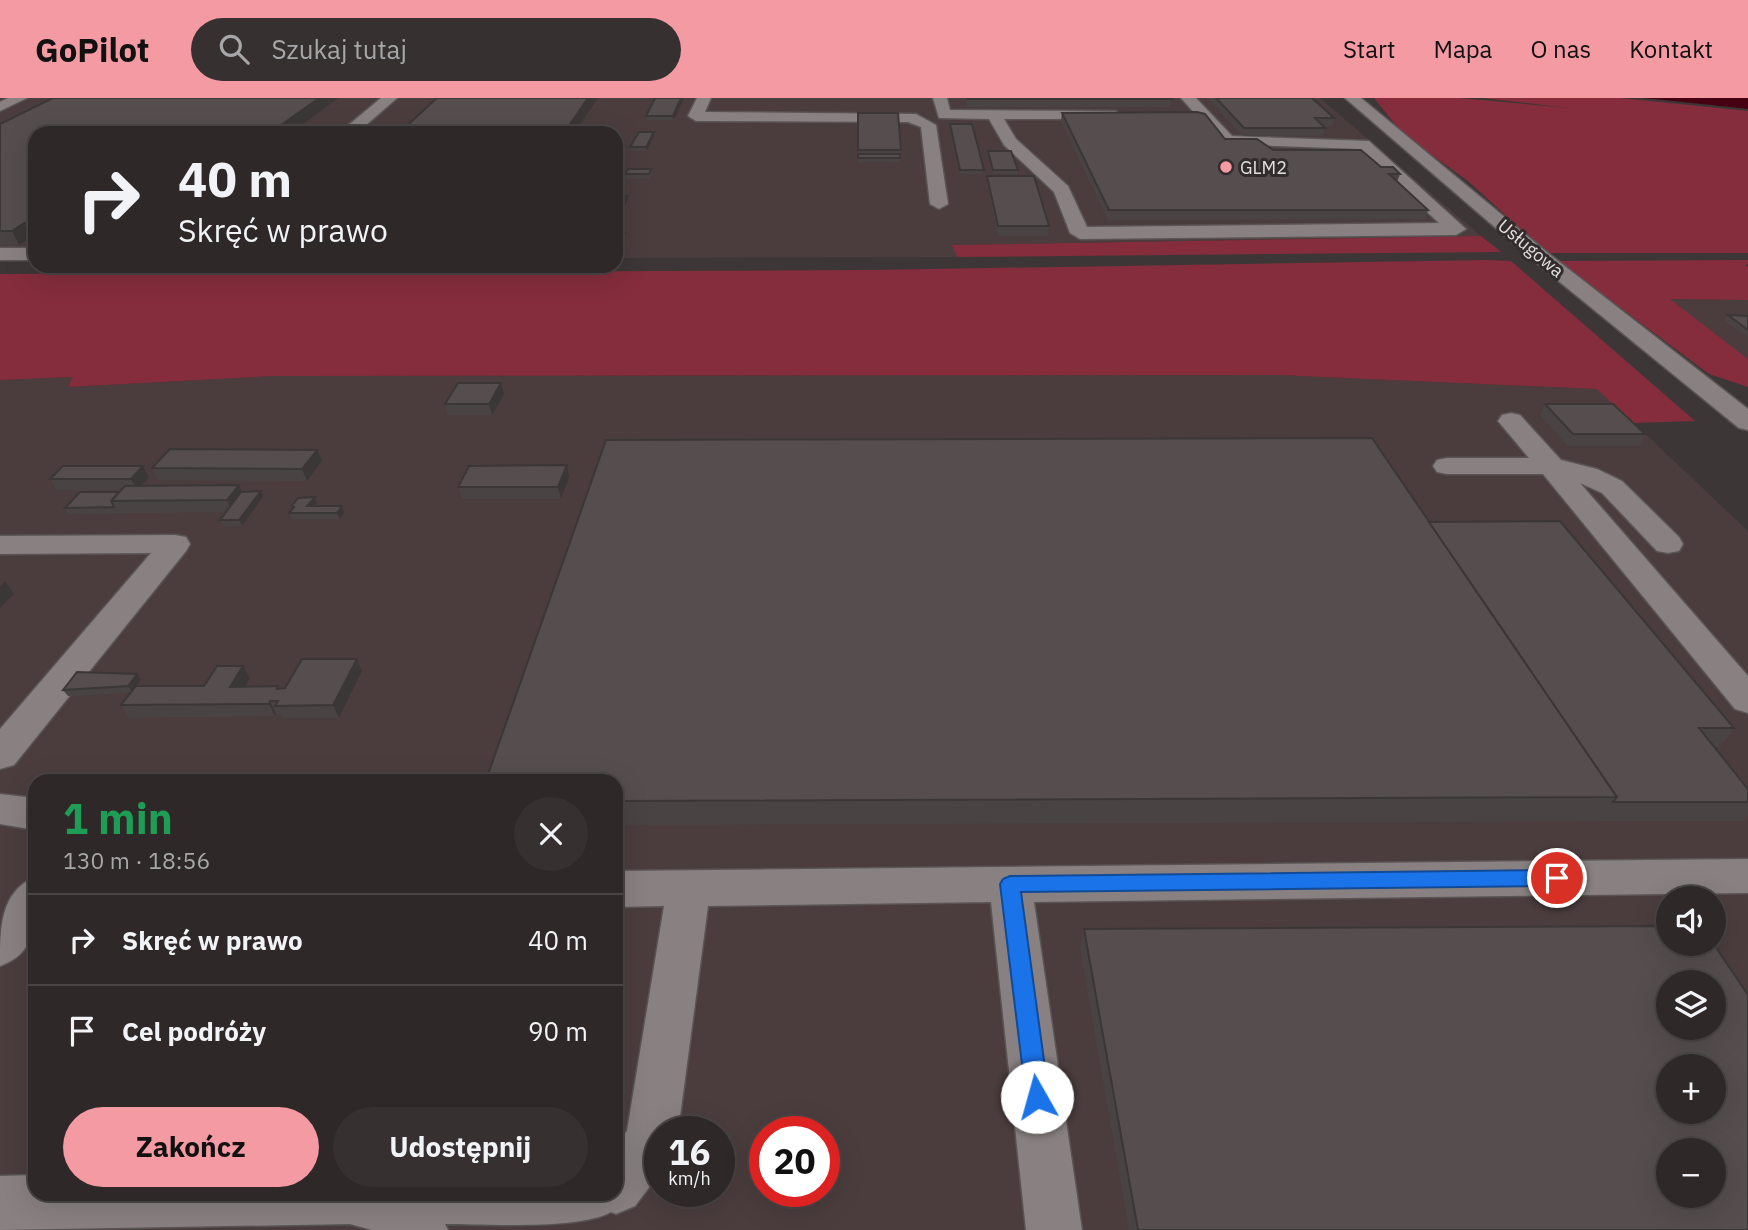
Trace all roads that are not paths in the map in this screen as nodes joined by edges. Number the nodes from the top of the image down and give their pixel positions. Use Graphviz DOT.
graph roads {
  1 [pos="20,98"];
  2 [pos="390,98"];
  3 [pos="704,98"];
  4 [pos="940,98"];
  5 [pos="1188,98"];
  6 [pos="1352,98"];
  7 [pos="0,107"];
  8 [pos="1125,114"];
  9 [pos="1176,114"];
  10 [pos="1202,114"];
  11 [pos="994,115"];
  12 [pos="356,126"];
  13 [pos="939,204"];
  14 [pos="0,254"];
  15 [pos="28,254"];
  16 [pos="1713,394"];
  17 [pos="1748,395"];
  18 [pos="1511,421"];
  19 [pos="1748,422"];
  20 [pos="1447,466"];
  21 [pos="1551,467"];
  22 [pos="1668,544"];
  23 [pos="0,545"];
  24 [pos="1748,700"];
  25 [pos="0,755"];
  26 [pos="0,809"];
  27 [pos="28,813"];
  28 [pos="1748,876"];
  29 [pos="1010,884"];
  30 [pos="689,888"];
  31 [pos="623,889"];
  32 [pos="28,905"];
  33 [pos="0,946"];
  34 [pos="623,1178"];
  35 [pos="117,1201"];
  36 [pos="365,1201"];
  37 [pos="0,1203"];
  38 [pos="420,1230"];
  39 [pos="1054,1230"];
  1 -- 7 [label="street"];
  2 -- 12 [label="street"];
  3 -- 13 [label="street"];
  4 -- 11 [label="street"];
  5 -- 10 [label="street"];
  6 -- 16 [label="street, Usługowa"];
  8 -- 11 [label="street"];
  9 -- 10 [label="street"];
  10 -- 11 [label="street"];
  14 -- 15 [label="street"];
  16 -- 17 [label="street"];
  16 -- 19 [label="street, Usługowa"];
  18 -- 21 [label="street"];
  20 -- 21 [label="street"];
  21 -- 22 [label="street"];
  21 -- 24 [label="street"];
  23 -- 25 [label="street"];
  26 -- 27 [label="street"];
  28 -- 29 [label="street"];
  29 -- 30 [label="street"];
  29 -- 39 [label="street"];
  30 -- 31 [label="street"];
  30 -- 34 [label="street"];
  32 -- 33 [label="street"];
  35 -- 37 [label="street"];
  36 -- 38 [label="street"];
}
